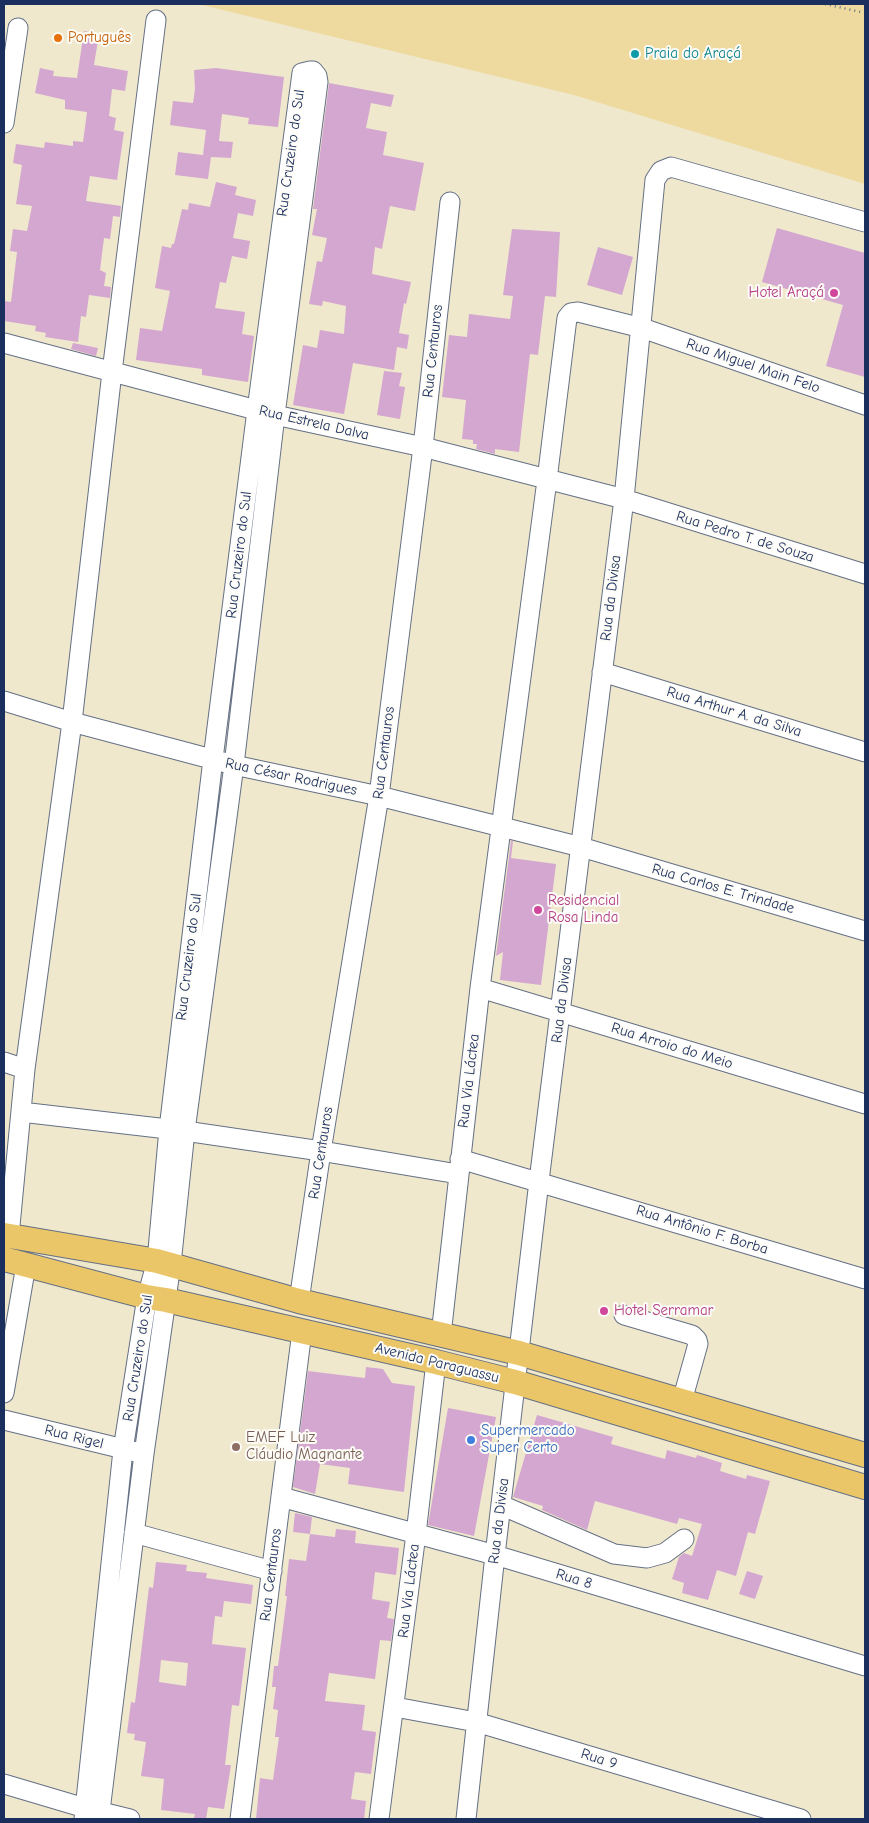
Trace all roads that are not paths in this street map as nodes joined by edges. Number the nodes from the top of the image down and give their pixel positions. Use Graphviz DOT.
graph roads {
  1 [pos="156,20"];
  2 [pos="18,28"];
  3 [pos="4,123"];
  4 [pos="296,184"];
  5 [pos="450,202"];
  6 [pos="865,222"];
  7 [pos="642,328"];
  8 [pos="4,343"];
  9 [pos="112,372"];
  10 [pos="865,405"];
  11 [pos="257,410"];
  12 [pos="275,415"];
  13 [pos="422,447"];
  14 [pos="547,480"];
  15 [pos="624,499"];
  16 [pos="242,526"];
  17 [pos="262,529"];
  18 [pos="865,574"];
  19 [pos="602,672"];
  20 [pos="4,701"];
  21 [pos="72,722"];
  22 [pos="865,752"];
  23 [pos="213,759"];
  24 [pos="234,765"];
  25 [pos="379,796"];
  26 [pos="502,828"];
  27 [pos="580,847"];
  28 [pos="193,923"];
  29 [pos="212,927"];
  30 [pos="865,930"];
  31 [pos="480,988"];
  32 [pos="560,1013"];
  33 [pos="4,1062"];
  34 [pos="26,1069"];
  35 [pos="865,1104"];
  36 [pos="21,1112"];
  37 [pos="177,1130"];
  38 [pos="322,1151"];
  39 [pos="459,1167"];
  40 [pos="540,1181"];
  41 [pos="6,1235"];
  42 [pos="15,1262"];
  43 [pos="164,1263"];
  44 [pos="865,1279"];
  45 [pos="157,1298"];
  46 [pos="299,1302"];
  47 [pos="624,1315"];
  48 [pos="302,1331"];
  49 [pos="441,1335"];
  50 [pos="519,1353"];
  51 [pos="436,1362"];
  52 [pos="515,1382"];
  53 [pos="4,1392"];
  54 [pos="682,1401"];
  55 [pos="4,1420"];
  56 [pos="123,1450"];
  57 [pos="144,1454"];
  58 [pos="865,1455"];
  59 [pos="865,1487"];
  60 [pos="281,1497"];
  61 [pos="501,1505"];
  62 [pos="134,1533"];
  63 [pos="416,1534"];
  64 [pos="684,1539"];
  65 [pos="495,1556"];
  66 [pos="272,1571"];
  67 [pos="865,1666"];
  68 [pos="395,1707"];
  69 [pos="476,1722"];
  70 [pos="4,1784"];
  71 [pos="92,1815"];
  72 [pos="130,1819"];
  73 [pos="240,1819"];
  74 [pos="379,1819"];
  75 [pos="466,1819"];
  76 [pos="801,1819"];
  1 -- 9 [label="street"];
  2 -- 3 [label="street"];
  4 -- 4 [label="street, Rua Cruzeiro do Sul"];
  4 -- 11 [label="street, Rua Cruzeiro do Sul"];
  4 -- 12 [label="street, Rua Cruzeiro do Sul"];
  5 -- 13 [label="street, Rua Centauros"];
  6 -- 7 [label="street, Rua da Divisa"];
  7 -- 10 [label="street, Rua Miguel Main Felo"];
  7 -- 14 [label="street, Rua Miguel Main Felo"];
  7 -- 15 [label="street, Rua da Divisa"];
  8 -- 9 [label="street, Rua Estrela Dalva"];
  9 -- 11 [label="street, Rua Estrela Dalva"];
  9 -- 21 [label="street"];
  11 -- 12 [label="street, Rua Estrela Dalva"];
  11 -- 16 [label="street, Rua Cruzeiro do Sul"];
  12 -- 13 [label="street, Rua Estrela Dalva"];
  12 -- 17 [label="street, Rua Cruzeiro do Sul"];
  13 -- 14 [label="street, Rua Estrela Dalva"];
  13 -- 25 [label="street, Rua Centauros"];
  14 -- 15 [label="street, Rua Estrela Dalva"];
  14 -- 26 [label="street, Rua Via Láctea"];
  15 -- 18 [label="street, Rua Pedro T. de Souza"];
  15 -- 19 [label="street, Rua da Divisa"];
  16 -- 17 [label="street"];
  16 -- 23 [label="street, Rua Cruzeiro do Sul"];
  17 -- 24 [label="street, Rua Cruzeiro do Sul"];
  19 -- 22 [label="street, Rua Arthur A. da Silva"];
  19 -- 27 [label="street, Rua da Divisa"];
  20 -- 21 [label="street, Rua César Rodrigues"];
  21 -- 23 [label="street, Rua César Rodrigues"];
  21 -- 34 [label="street"];
  23 -- 24 [label="street, Rua César Rodrigues"];
  23 -- 28 [label="street, Rua Cruzeiro do Sul"];
  24 -- 25 [label="street, Rua César Rodrigues"];
  24 -- 29 [label="street, Rua Cruzeiro do Sul"];
  25 -- 26 [label="street, Rua César Rodrigues"];
  25 -- 38 [label="street, Rua Centauros"];
  26 -- 27 [label="street, Rua César Rodrigues"];
  26 -- 31 [label="street, Rua Via Láctea"];
  27 -- 30 [label="street, Rua Carlos E. Trindade"];
  27 -- 32 [label="street, Rua da Divisa"];
  28 -- 29 [label="street"];
  28 -- 37 [label="street, Rua Cruzeiro do Sul"];
  29 -- 37 [label="street, Rua Cruzeiro do Sul"];
  31 -- 32 [label="street, Rua Arroio do Meio"];
  31 -- 39 [label="street, Rua Via Láctea"];
  32 -- 35 [label="street, Rua Arroio do Meio"];
  32 -- 40 [label="street, Rua da Divisa"];
  33 -- 34 [label="street"];
  34 -- 36 [label="street"];
  36 -- 37 [label="street, Rua Antônio F. Borba"];
  36 -- 41 [label="street"];
  37 -- 38 [label="street, Rua Antônio F. Borba"];
  37 -- 43 [label="street, Rua Cruzeiro do Sul"];
  38 -- 39 [label="street, Rua Antônio F. Borba"];
  38 -- 46 [label="street, Rua Centauros"];
  39 -- 40 [label="street, Rua Antônio F. Borba"];
  39 -- 49 [label="street, Rua Via Láctea"];
  40 -- 44 [label="street, Rua Antônio F. Borba"];
  40 -- 50 [label="street, Rua da Divisa"];
  41 -- 43 [label="main road, Avenida Paraguassu"];
  42 -- 45 [label="main road, Avenida Paraguassu"];
  42 -- 53 [label="street"];
  43 -- 45 [label="street, Rua Cruzeiro do Sul"];
  43 -- 46 [label="main road, Avenida Paraguassu"];
  45 -- 48 [label="main road, Avenida Paraguassu"];
  45 -- 56 [label="street, Rua Cruzeiro do Sul"];
  45 -- 57 [label="street, Rua Cruzeiro do Sul"];
  46 -- 49 [label="main road, Avenida Paraguassu"];
  47 -- 54 [label="street"];
  48 -- 51 [label="main road, Avenida Paraguassu"];
  48 -- 60 [label="street, Rua Centauros"];
  49 -- 50 [label="main road, Avenida Paraguassu"];
  50 -- 52 [label="street, Rua da Divisa"];
  50 -- 54 [label="main road, Avenida Paraguassu"];
  51 -- 52 [label="main road, Avenida Paraguassu"];
  51 -- 63 [label="street, Rua Via Láctea"];
  52 -- 59 [label="main road, Avenida Paraguassu"];
  52 -- 61 [label="street, Rua da Divisa"];
  54 -- 58 [label="main road, Avenida Paraguassu"];
  55 -- 56 [label="street, Rua Rigel"];
  56 -- 57 [label="street, Rua Rigel"];
  56 -- 71 [label="street, Rua Cruzeiro do Sul"];
  57 -- 62 [label="street, Rua Cruzeiro do Sul"];
  60 -- 63 [label="street, Rua 8"];
  60 -- 66 [label="street, Rua Centauros"];
  61 -- 64 [label="street"];
  61 -- 65 [label="street, Rua da Divisa"];
  62 -- 66 [label="street"];
  62 -- 71 [label="street, Rua Cruzeiro do Sul"];
  63 -- 65 [label="street, Rua 8"];
  63 -- 68 [label="street, Rua Via Láctea"];
  65 -- 67 [label="street, Rua 8"];
  65 -- 69 [label="street, Rua da Divisa"];
  66 -- 73 [label="street, Rua Centauros"];
  68 -- 69 [label="street, Rua 9"];
  68 -- 74 [label="street, Rua Via Láctea"];
  69 -- 75 [label="street, Rua da Divisa"];
  69 -- 76 [label="street, Rua 9"];
  70 -- 71 [label="street"];
  71 -- 72 [label="street"];
}
